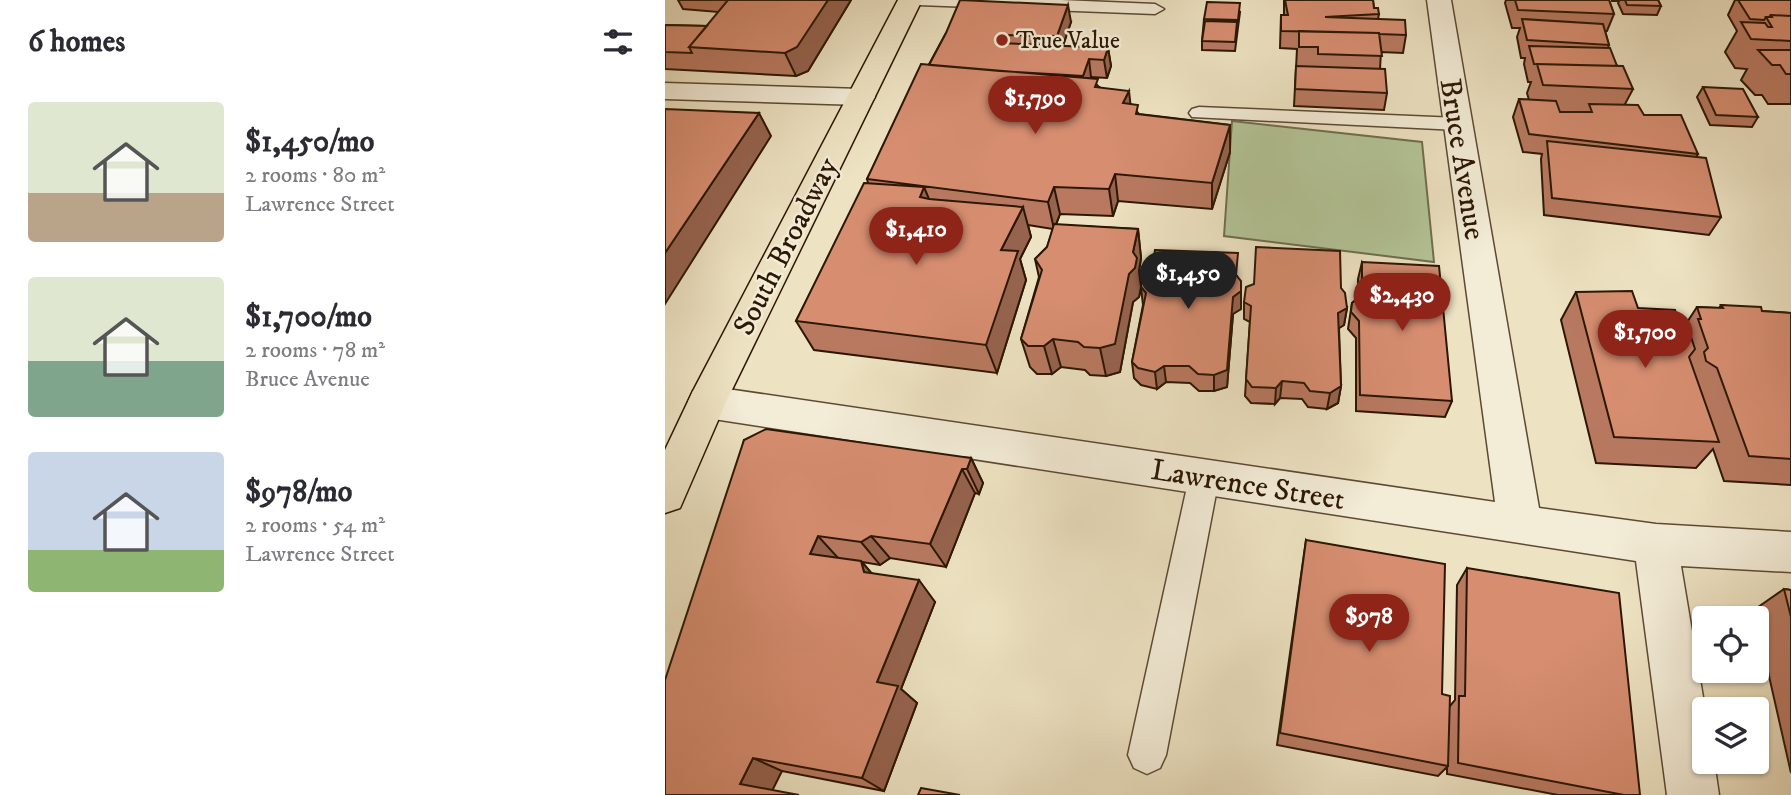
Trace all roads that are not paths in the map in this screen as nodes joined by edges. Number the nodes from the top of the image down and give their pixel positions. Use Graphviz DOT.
graph roads {
  1 [pos="910,0"];
  2 [pos="918,0"];
  3 [pos="1439,0"];
  4 [pos="1155,9"];
  5 [pos="665,91"];
  6 [pos="861,97"];
  7 [pos="1199,113"];
  8 [pos="1458,124"];
  9 [pos="707,402"];
  10 [pos="1204,478"];
  11 [pos="665,495"];
  12 [pos="1520,525"];
  13 [pos="1656,544"];
  14 [pos="1791,552"];
  15 [pos="1147,755"];
  16 [pos="1693,795"];
  1 -- 6 [label="main road, South Broadway"];
  2 -- 4 [label="lane"];
  3 -- 8 [label="street, Bruce Avenue"];
  5 -- 6 [label="street"];
  6 -- 9 [label="main road, South Broadway"];
  7 -- 8 [label="lane"];
  8 -- 12 [label="street, Bruce Avenue"];
  9 -- 10 [label="street, Lawrence Street"];
  9 -- 11 [label="main road, South Broadway"];
  10 -- 12 [label="street, Lawrence Street"];
  10 -- 15 [label="lane"];
  12 -- 13 [label="street, Lawrence Street"];
  13 -- 14 [label="street, Lawrence Street"];
  13 -- 16 [label="street"];
}
